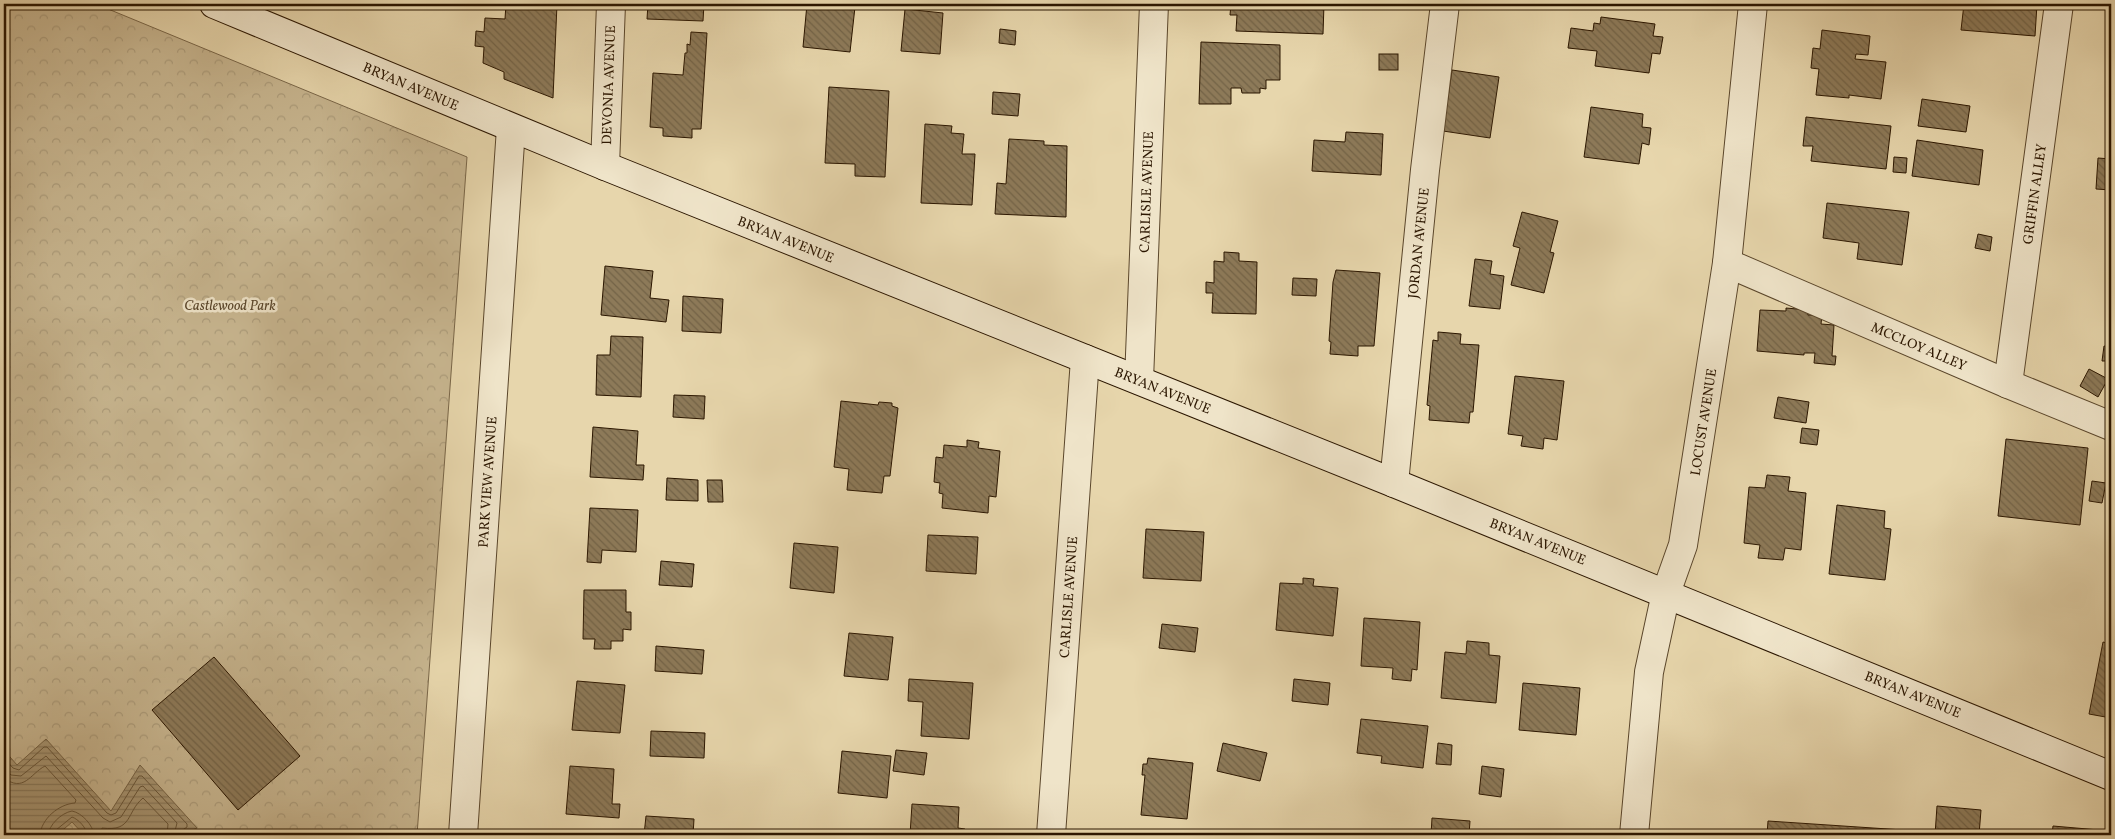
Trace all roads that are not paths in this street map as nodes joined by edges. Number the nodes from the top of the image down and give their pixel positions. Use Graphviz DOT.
graph roads {
  1 [pos="214,4"];
  2 [pos="611,4"];
  3 [pos="1154,4"];
  4 [pos="1445,4"];
  5 [pos="1754,4"];
  6 [pos="2059,4"];
  7 [pos="511,128"];
  8 [pos="605,166"];
  9 [pos="1727,263"];
  10 [pos="1085,359"];
  11 [pos="1139,380"];
  12 [pos="2008,384"];
  13 [pos="2111,426"];
  14 [pos="1394,482"];
  15 [pos="1666,593"];
  16 [pos="2111,776"];
  17 [pos="463,835"];
  18 [pos="1051,835"];
  19 [pos="1634,835"];
  1 -- 7 [label="street, BRYAN AVENUE"];
  2 -- 8 [label="street, DEVONIA AVENUE"];
  3 -- 11 [label="street, CARLISLE AVENUE"];
  4 -- 14 [label="street, JORDAN AVENUE"];
  5 -- 9 [label="street, LOCUST AVENUE"];
  6 -- 12 [label="street, GRIFFIN ALLEY"];
  7 -- 8 [label="street, BRYAN AVENUE"];
  7 -- 17 [label="street, PARK VIEW AVENUE"];
  8 -- 10 [label="street, BRYAN AVENUE"];
  9 -- 12 [label="street, MCCLOY ALLEY"];
  9 -- 15 [label="street, LOCUST AVENUE"];
  10 -- 11 [label="street, BRYAN AVENUE"];
  10 -- 18 [label="street, CARLISLE AVENUE"];
  11 -- 14 [label="street, BRYAN AVENUE"];
  12 -- 13 [label="street, MCCLOY ALLEY"];
  14 -- 15 [label="street, BRYAN AVENUE"];
  15 -- 16 [label="street, BRYAN AVENUE"];
  15 -- 19 [label="street, LOCUST AVENUE"];
}
